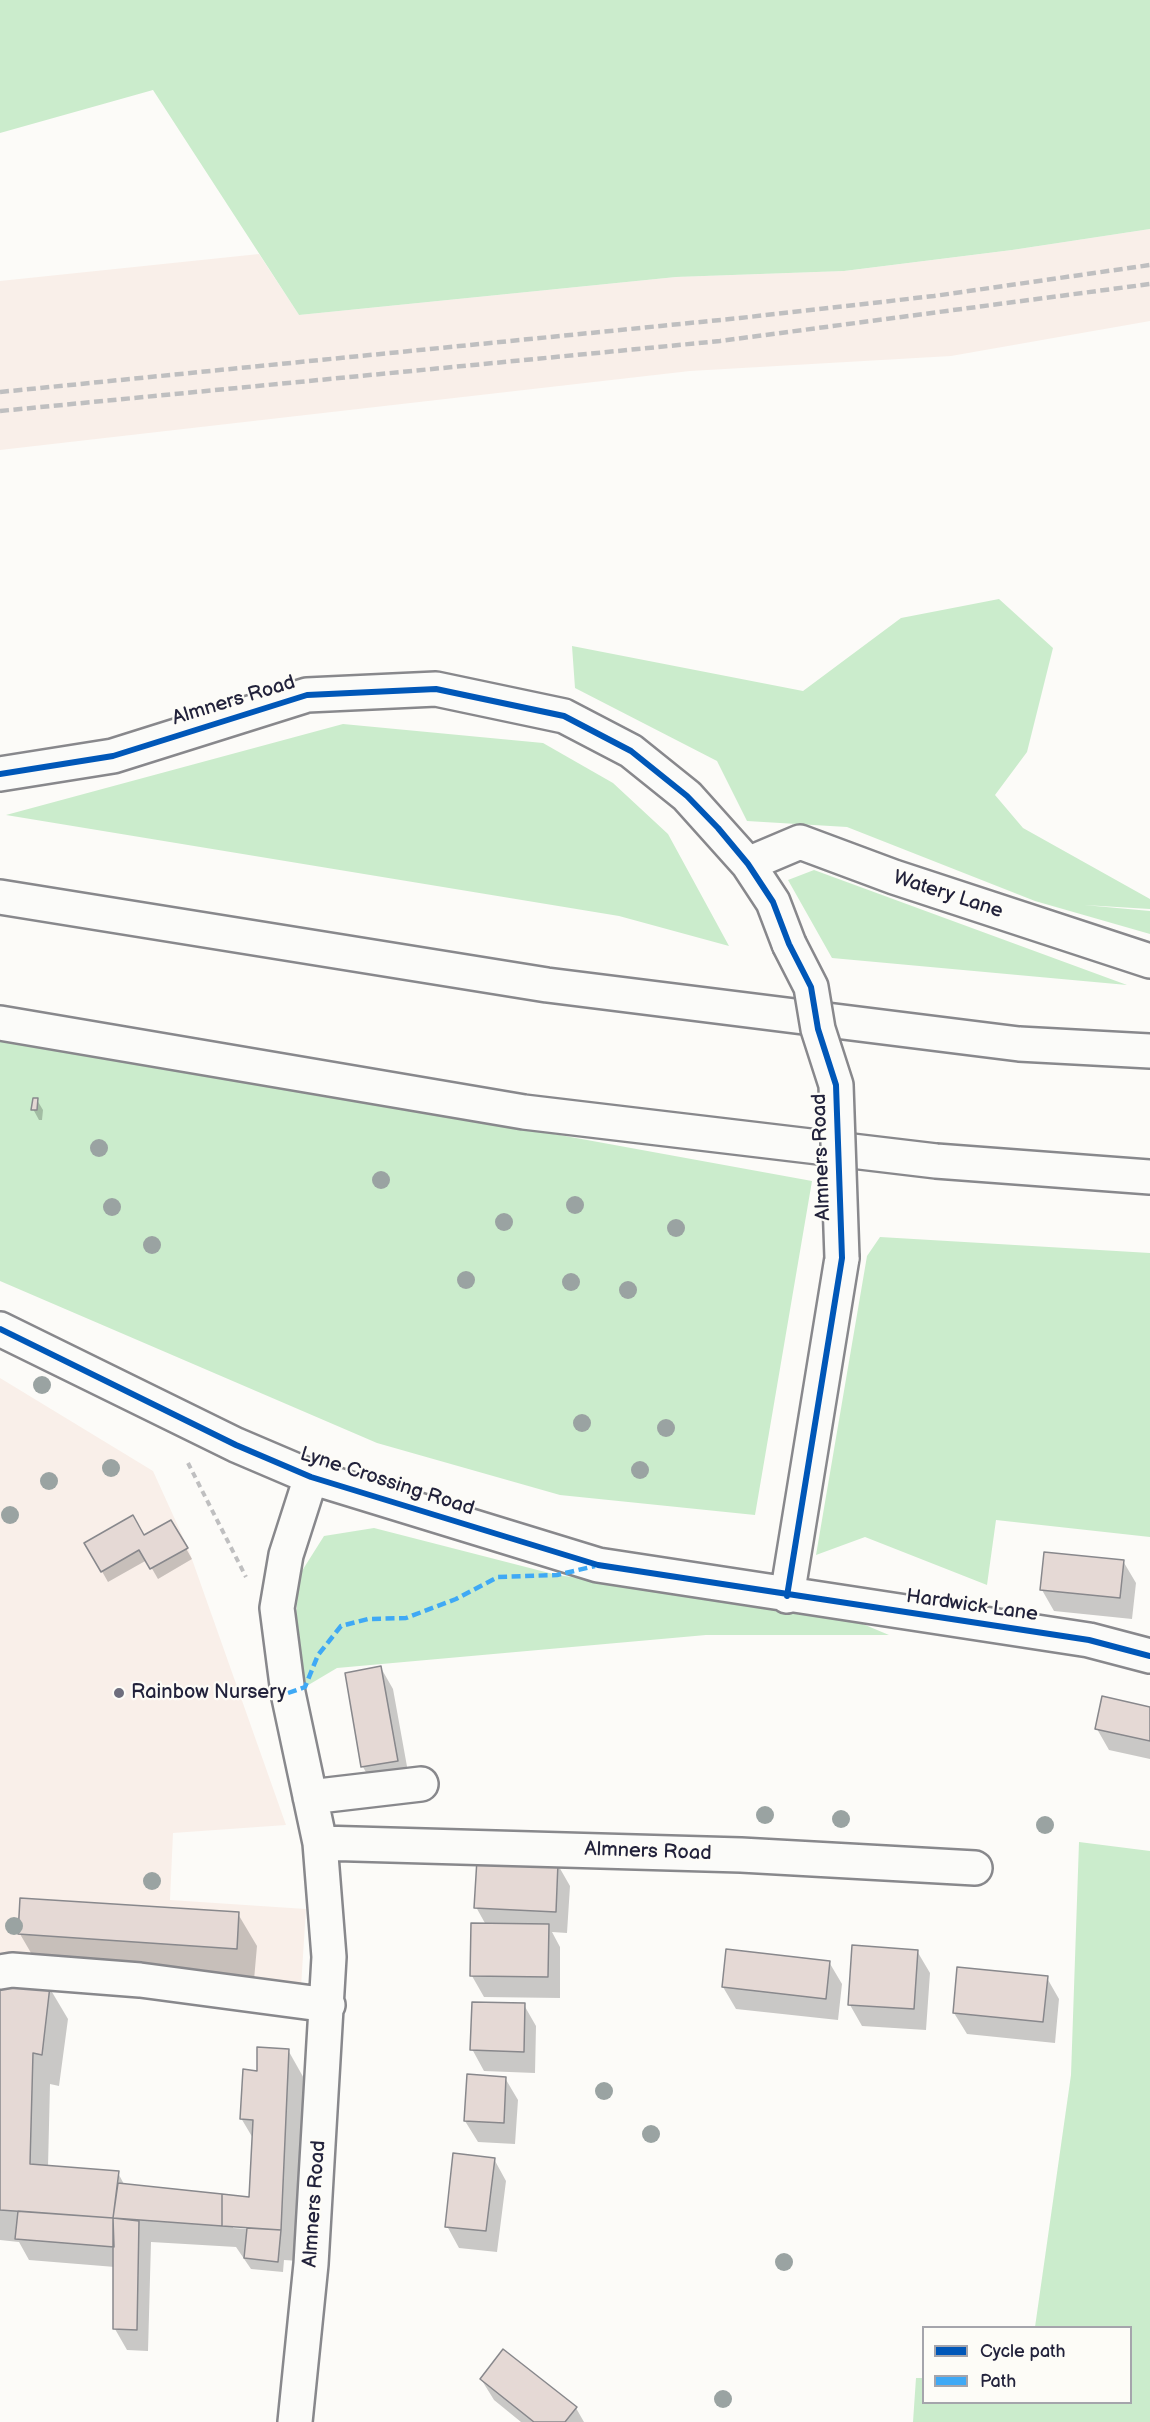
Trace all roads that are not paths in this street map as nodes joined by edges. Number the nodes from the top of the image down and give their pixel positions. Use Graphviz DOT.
graph roads {
  1 [pos="0,774"];
  2 [pos="748,864"];
  3 [pos="0,897"];
  4 [pos="1150,961"];
  5 [pos="0,1023"];
  6 [pos="1150,1051"];
  7 [pos="1150,1177"];
  8 [pos="0,1329"];
  9 [pos="310,1477"];
  10 [pos="787,1596"];
  11 [pos="1150,1656"];
  12 [pos="421,1784"];
  13 [pos="310,1797"];
  14 [pos="320,1843"];
  15 [pos="975,1868"];
  16 [pos="0,1972"];
  17 [pos="328,2005"];
  18 [pos="295,2422"];
  1 -- 2 [label="main road, Almners Road"];
  2 -- 4 [label="main road, Watery Lane"];
  2 -- 10 [label="main road, Almners Road, bridge"];
  3 -- 6 [label="main road"];
  5 -- 7 [label="main road"];
  8 -- 9 [label="main road, Lyne Crossing Road"];
  9 -- 10 [label="main road, Lyne Crossing Road"];
  9 -- 13 [label="main road, Almners Road"];
  10 -- 11 [label="main road, Hardwick Lane"];
  12 -- 13 [label="main road"];
  13 -- 14 [label="main road, Almners Road"];
  14 -- 15 [label="main road, Almners Road"];
  14 -- 17 [label="main road, Almners Road"];
  16 -- 17 [label="main road"];
  17 -- 18 [label="main road, Almners Road"];
}
